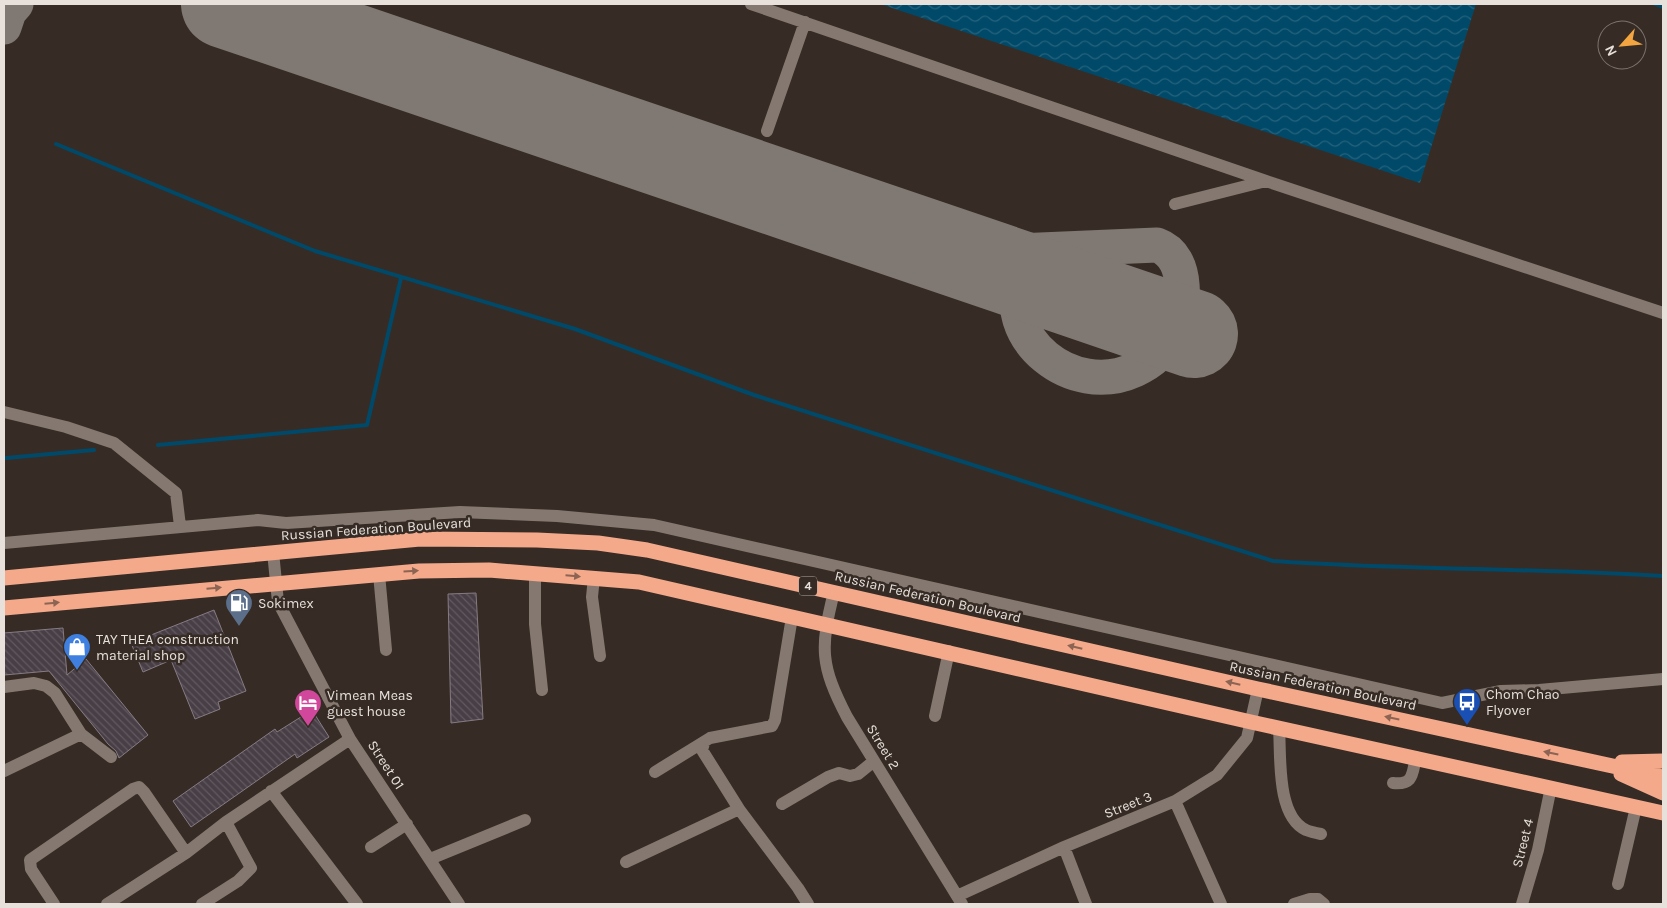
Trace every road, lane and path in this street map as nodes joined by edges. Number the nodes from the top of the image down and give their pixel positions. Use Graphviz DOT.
graph roads {
  1 [pos="750,4"];
  2 [pos="805,22"];
  3 [pos="767,130"];
  4 [pos="1266,181"];
  5 [pos="1175,204"];
  6 [pos="1663,313"];
  7 [pos="8,412"];
  8 [pos="180,526"];
  9 [pos="4,543"];
  10 [pos="272,552"];
  11 [pos="536,573"];
  12 [pos="379,574"];
  13 [pos="4,578"];
  14 [pos="594,578"];
  15 [pos="276,583"];
  16 [pos="834,592"];
  17 [pos="4,608"];
  18 [pos="792,616"];
  19 [pos="826,624"];
  20 [pos="386,650"];
  21 [pos="949,651"];
  22 [pos="600,656"];
  23 [pos="1663,679"];
  24 [pos="4,687"];
  25 [pos="1258,689"];
  26 [pos="542,690"];
  27 [pos="935,716"];
  28 [pos="1251,722"];
  29 [pos="1279,728"];
  30 [pos="81,734"];
  31 [pos="350,739"];
  32 [pos="704,743"];
  33 [pos="111,757"];
  34 [pos="1416,757"];
  35 [pos="874,761"];
  36 [pos="1663,761"];
  37 [pos="1598,763"];
  38 [pos="4,772"];
  39 [pos="655,772"];
  40 [pos="1663,777"];
  41 [pos="1393,783"];
  42 [pos="1551,788"];
  43 [pos="271,791"];
  44 [pos="1663,793"];
  45 [pos="1176,801"];
  46 [pos="782,804"];
  47 [pos="1636,806"];
  48 [pos="739,809"];
  49 [pos="1663,813"];
  50 [pos="525,820"];
  51 [pos="226,822"];
  52 [pos="407,824"];
  53 [pos="1321,834"];
  54 [pos="371,847"];
  55 [pos="1064,847"];
  56 [pos="186,854"];
  57 [pos="430,859"];
  58 [pos="626,862"];
  59 [pos="1618,884"];
  60 [pos="960,900"];
  61 [pos="804,903"];
  62 [pos="54,904"];
  63 [pos="107,904"];
  64 [pos="202,904"];
  65 [pos="357,904"];
  66 [pos="459,904"];
  67 [pos="1086,904"];
  68 [pos="1221,904"];
  69 [pos="1294,904"];
  70 [pos="1324,904"];
  71 [pos="1522,904"];
  1 -- 2 [label="street"];
  2 -- 3 [label="street"];
  2 -- 4 [label="street"];
  4 -- 5 [label="street"];
  4 -- 6 [label="street"];
  7 -- 8 [label="street"];
  8 -- 9 [label="street"];
  8 -- 23 [label="street"];
  10 -- 13 [label="highway, Russian Federation Boulevard / 4"];
  10 -- 15 [label="street, Street 01"];
  10 -- 16 [label="highway, Russian Federation Boulevard / 4"];
  12 -- 11 [label="highway, one-way"];
  11 -- 14 [label="highway, one-way"];
  11 -- 26 [label="street"];
  12 -- 15 [label="highway"];
  12 -- 20 [label="street"];
  14 -- 18 [label="highway"];
  14 -- 22 [label="street"];
  17 -- 15 [label="highway, one-way"];
  15 -- 31 [label="street, Street 01"];
  16 -- 19 [label="street, Street 2"];
  25 -- 16 [label="highway, Russian Federation Boulevard / 4, one-way"];
  18 -- 19 [label="highway"];
  18 -- 32 [label="street"];
  19 -- 21 [label="highway"];
  19 -- 35 [label="street, Street 2"];
  21 -- 27 [label="street"];
  21 -- 28 [label="highway"];
  24 -- 30 [label="street"];
  25 -- 28 [label="street, Street 3"];
  37 -- 25 [label="highway, Russian Federation Boulevard / 4, one-way"];
  28 -- 29 [label="highway"];
  28 -- 45 [label="street, Street 3"];
  29 -- 34 [label="highway"];
  29 -- 53 [label="street"];
  30 -- 33 [label="street"];
  30 -- 38 [label="street"];
  31 -- 43 [label="street"];
  31 -- 52 [label="street, Street 01"];
  32 -- 39 [label="street"];
  32 -- 48 [label="street"];
  34 -- 41 [label="street"];
  34 -- 42 [label="highway"];
  35 -- 46 [label="street"];
  35 -- 60 [label="street, Street 2"];
  36 -- 37 [label="highway"];
  37 -- 40 [label="highway"];
  37 -- 44 [label="highway"];
  42 -- 47 [label="highway"];
  42 -- 71 [label="street, Street 4"];
  43 -- 51 [label="street"];
  43 -- 65 [label="street"];
  45 -- 55 [label="street, Street 3"];
  45 -- 68 [label="street"];
  47 -- 49 [label="highway"];
  47 -- 59 [label="street"];
  48 -- 58 [label="street"];
  48 -- 61 [label="street"];
  50 -- 57 [label="street"];
  51 -- 56 [label="street"];
  51 -- 64 [label="street"];
  52 -- 54 [label="street"];
  52 -- 57 [label="street, Street 01"];
  55 -- 60 [label="street, Street 3"];
  55 -- 67 [label="street"];
  56 -- 62 [label="street"];
  56 -- 63 [label="street"];
  57 -- 66 [label="street, Street 01"];
  69 -- 70 [label="street"];
}
